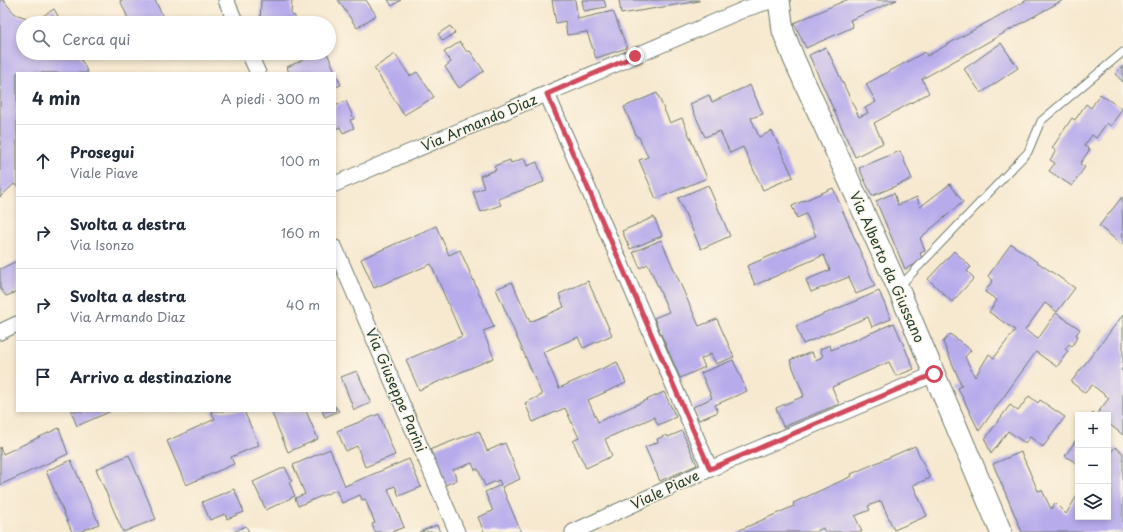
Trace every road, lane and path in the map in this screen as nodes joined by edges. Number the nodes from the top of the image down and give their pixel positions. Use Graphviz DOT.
graph roads {
  1 [pos="226,0"];
  2 [pos="779,0"];
  3 [pos="233,16"];
  4 [pos="1123,52"];
  5 [pos="253,60"];
  6 [pos="258,72"];
  7 [pos="547,94"];
  8 [pos="336,184"];
  9 [pos="336,250"];
  10 [pos="898,288"];
  11 [pos="16,324"];
  12 [pos="0,332"];
  13 [pos="934,374"];
  14 [pos="710,469"];
  15 [pos="458,532"];
  16 [pos="573,532"];
  17 [pos="1001,532"];
  1 -- 3 [label="street"];
  2 -- 7 [label="street, Via Armando Diaz"];
  2 -- 10 [label="street, Via Alberto da Giussano"];
  4 -- 10 [label="lane"];
  5 -- 6 [label="street"];
  7 -- 8 [label="street, Via Armando Diaz"];
  7 -- 14 [label="street"];
  9 -- 15 [label="street, Via Giuseppe Parini"];
  10 -- 13 [label="street, Via Alberto da Giussano"];
  11 -- 12 [label="street"];
  13 -- 14 [label="street, Viale Piave"];
  13 -- 17 [label="street, Via Alberto da Giussano"];
  14 -- 16 [label="street, Viale Piave"];
}
